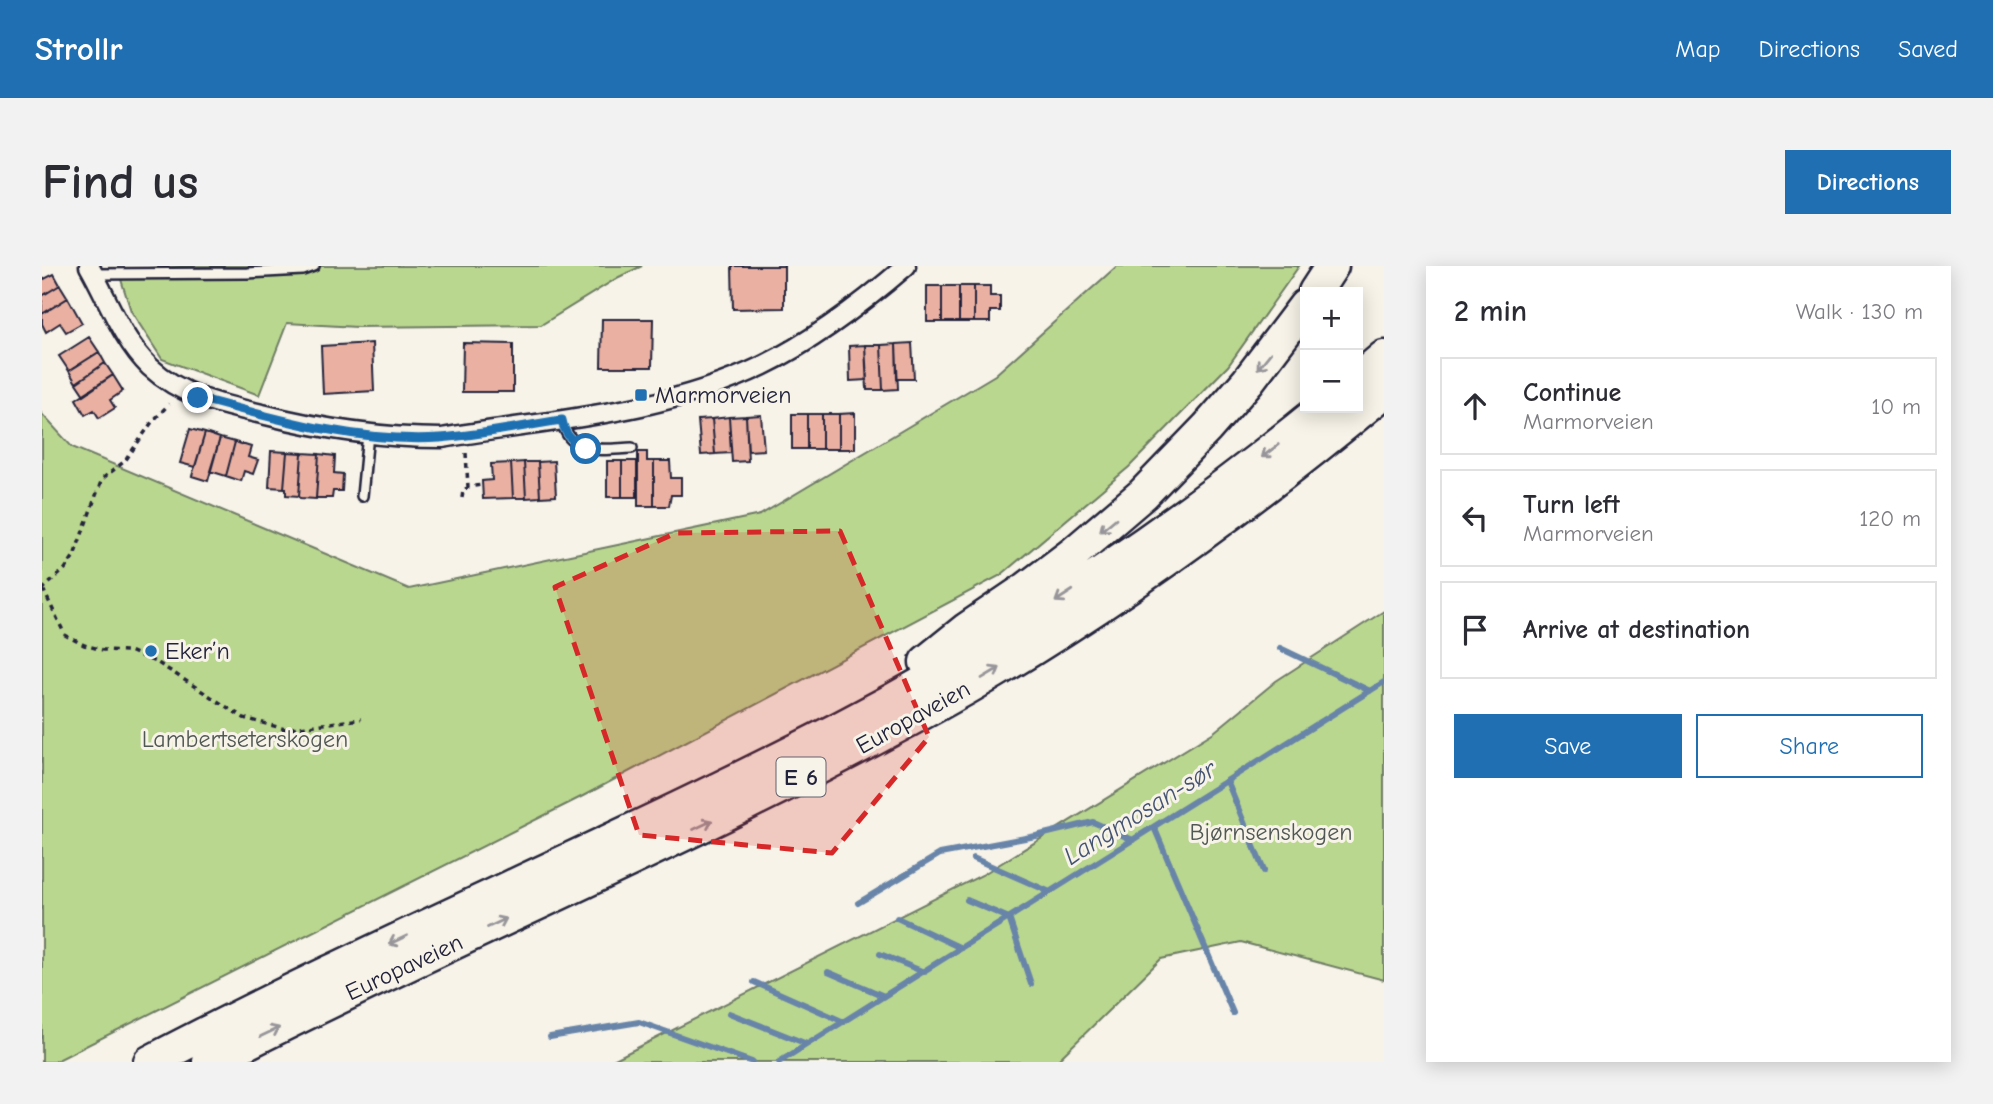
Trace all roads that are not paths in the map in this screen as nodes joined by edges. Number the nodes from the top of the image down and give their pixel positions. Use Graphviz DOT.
graph roads {
  1 [pos="314,266"];
  2 [pos="906,266"];
  3 [pos="1332,266"];
  4 [pos="91,270"];
  5 [pos="1318,287"];
  6 [pos="1300,313"];
  7 [pos="1384,357"];
  8 [pos="1363,375"];
  9 [pos="1384,392"];
  10 [pos="1384,401"];
  11 [pos="1337,414"];
  12 [pos="562,420"];
  13 [pos="368,435"];
  14 [pos="632,448"];
  15 [pos="362,496"];
  16 [pos="847,724"];
  17 [pos="150,1062"];
  18 [pos="209,1062"];
  1 -- 4 [label="lane"];
  2 -- 12 [label="street"];
  3 -- 5 [label="highway"];
  4 -- 13 [label="street"];
  6 -- 16 [label="highway, E 6, one-way"];
  7 -- 8 [label="highway"];
  9 -- 11 [label="highway, Europaveien / E 6"];
  10 -- 11 [label="highway, E 6"];
  11 -- 16 [label="highway, Europaveien / E 6, one-way"];
  18 -- 11 [label="highway, Europaveien / E 6, one-way"];
  12 -- 13 [label="street"];
  12 -- 14 [label="lane"];
  13 -- 15 [label="lane"];
  16 -- 17 [label="highway, Europaveien / E 6, one-way"];
}
